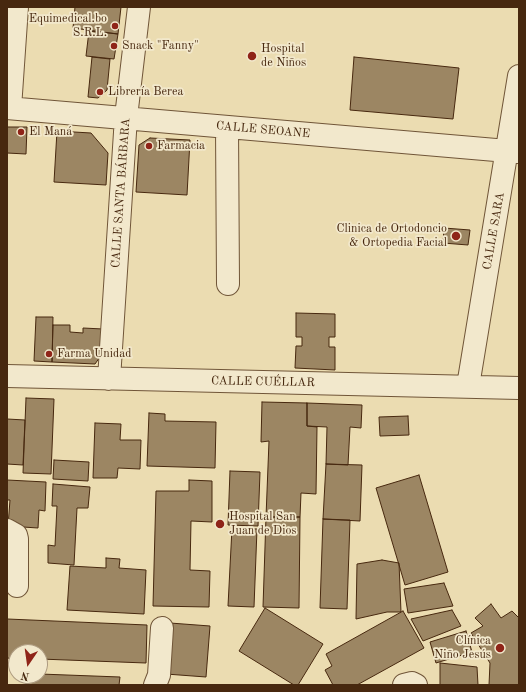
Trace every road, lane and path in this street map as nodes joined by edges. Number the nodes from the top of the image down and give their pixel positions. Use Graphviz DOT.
graph roads {
  1 [pos="16,7"];
  2 [pos="139,7"];
  3 [pos="519,76"];
  4 [pos="8,108"];
  5 [pos="126,117"];
  6 [pos="227,127"];
  7 [pos="513,151"];
  8 [pos="228,284"];
  9 [pos="7,376"];
  10 [pos="109,379"];
  11 [pos="468,386"];
  12 [pos="519,388"];
  13 [pos="7,530"];
  14 [pos="17,586"];
  15 [pos="162,628"];
  16 [pos="155,685"];
  17 [pos="404,685"];
  18 [pos="416,685"];
  1 -- 4 [label="street"];
  2 -- 5 [label="street, CALLE SANTA BÁRBARA"];
  3 -- 7 [label="street, CALLE SARA"];
  4 -- 5 [label="street, CALLE SEOANE"];
  5 -- 6 [label="street, CALLE SEOANE"];
  5 -- 10 [label="street, CALLE SANTA BÁRBARA"];
  6 -- 7 [label="street, CALLE SEOANE"];
  6 -- 8 [label="street"];
  7 -- 11 [label="street, CALLE SARA"];
  9 -- 10 [label="street, CALLE CUÉLLAR"];
  10 -- 11 [label="street, CALLE CUÉLLAR"];
  11 -- 12 [label="street, CALLE CUÉLLAR"];
  13 -- 14 [label="street"];
  15 -- 16 [label="street"];
  17 -- 18 [label="street"];
}
